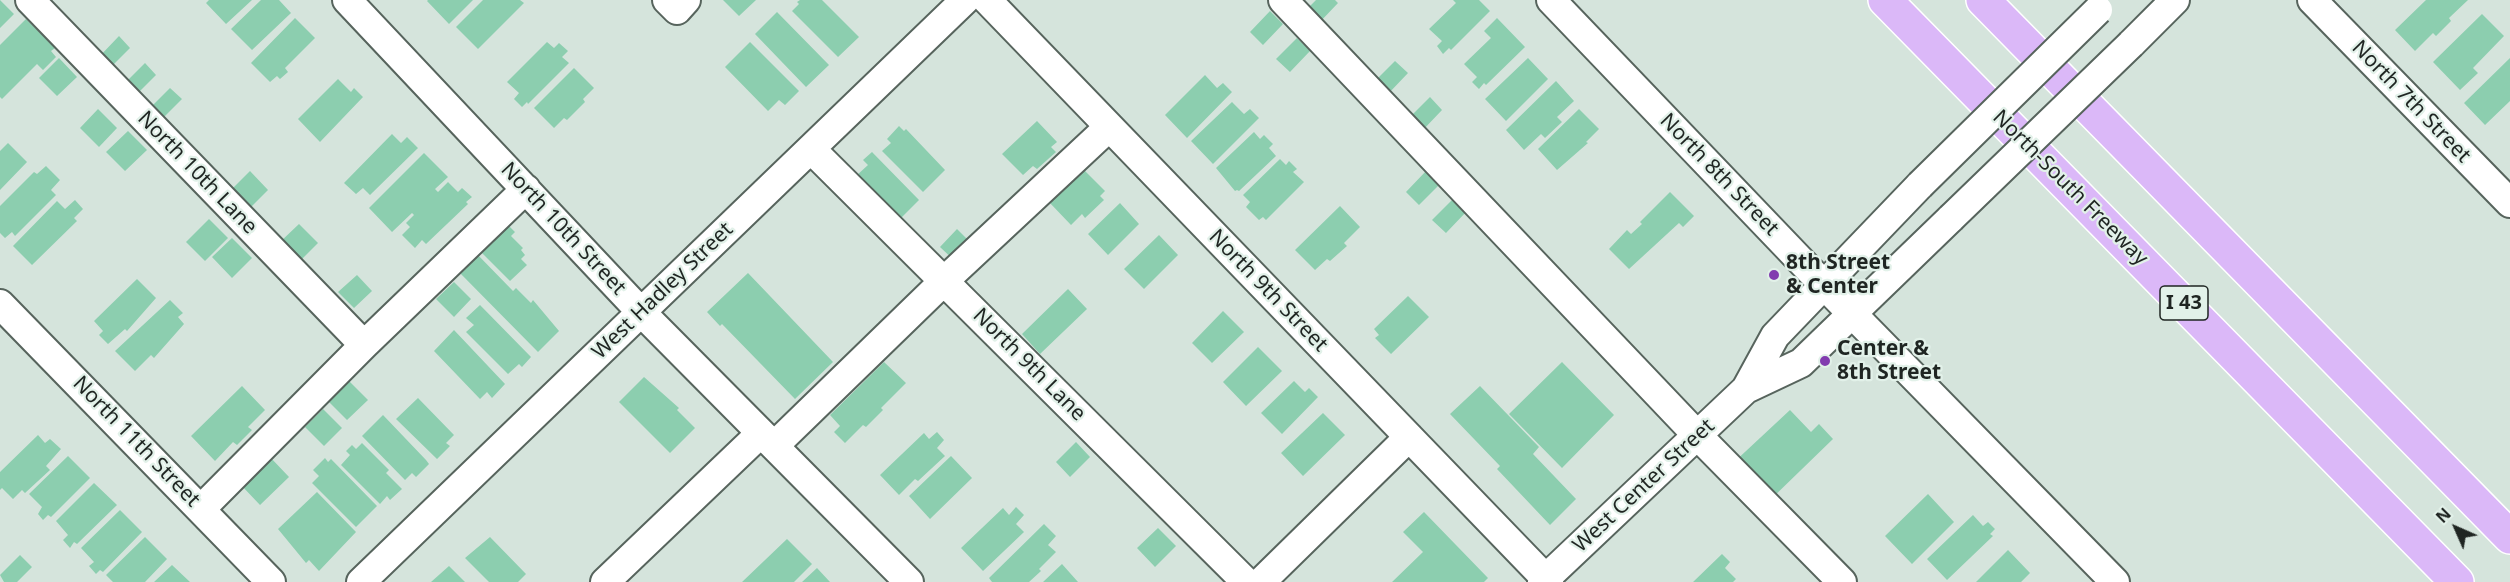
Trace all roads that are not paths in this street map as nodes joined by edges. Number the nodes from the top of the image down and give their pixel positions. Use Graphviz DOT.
graph roads {
  1 [pos="30,0"];
  2 [pos="347,0"];
  3 [pos="667,0"];
  4 [pos="687,0"];
  5 [pos="965,0"];
  6 [pos="987,0"];
  7 [pos="1283,0"];
  8 [pos="1551,0"];
  9 [pos="1876,0"];
  10 [pos="1885,0"];
  11 [pos="1983,0"];
  12 [pos="2175,0"];
  13 [pos="2312,0"];
  14 [pos="2103,5"];
  15 [pos="1910,25"];
  16 [pos="1109,127"];
  17 [pos="812,149"];
  18 [pos="526,189"];
  19 [pos="2510,203"];
  20 [pos="944,281"];
  21 [pos="1824,285"];
  22 [pos="0,304"];
  23 [pos="641,312"];
  24 [pos="1852,313"];
  25 [pos="364,345"];
  26 [pos="1746,390"];
  27 [pos="1697,435"];
  28 [pos="1409,437"];
  29 [pos="767,439"];
  30 [pos="201,509"];
  31 [pos="2510,537"];
  32 [pos="1545,581"];
  33 [pos="271,582"];
  34 [pos="361,582"];
  35 [pos="605,582"];
  36 [pos="909,582"];
  37 [pos="1246,582"];
  38 [pos="1262,582"];
  39 [pos="1842,582"];
  40 [pos="2115,582"];
  41 [pos="2457,582"];
  1 -- 25 [label="street, North 10th Lane"];
  2 -- 18 [label="street, North 10th Street"];
  3 -- 4 [label="street"];
  5 -- 17 [label="street, West Hadley Street"];
  6 -- 16 [label="street, North 9th Street"];
  7 -- 27 [label="street"];
  8 -- 21 [label="street, North 8th Street"];
  9 -- 15 [label="highway"];
  10 -- 15 [label="highway, North-South Freeway / I 43"];
  11 -- 31 [label="highway"];
  12 -- 24 [label="street, West Center Street, bridge"];
  13 -- 19 [label="street, North 7th Street"];
  14 -- 21 [label="street, West Center Street, bridge"];
  15 -- 41 [label="highway, North-South Freeway / I 43"];
  16 -- 20 [label="street"];
  16 -- 28 [label="street, North 9th Street"];
  17 -- 20 [label="street, North 9th Lane"];
  17 -- 23 [label="street, West Hadley Street"];
  18 -- 23 [label="street, North 10th Street"];
  18 -- 25 [label="street"];
  20 -- 29 [label="street"];
  20 -- 37 [label="street, North 9th Lane"];
  21 -- 24 [label="street, North 8th Street"];
  21 -- 26 [label="street, West Center Street"];
  22 -- 30 [label="street, North 11th Street"];
  23 -- 29 [label="street, North 10th Street"];
  23 -- 34 [label="street, West Hadley Street"];
  24 -- 26 [label="street, West Center Street"];
  24 -- 40 [label="street, North 8th Street"];
  25 -- 30 [label="street"];
  26 -- 27 [label="street, West Center Street"];
  27 -- 32 [label="street, West Center Street"];
  27 -- 39 [label="street"];
  28 -- 32 [label="street, North 9th Street"];
  28 -- 38 [label="street"];
  29 -- 35 [label="street"];
  29 -- 36 [label="street, North 10th Street"];
  30 -- 33 [label="street, North 11th Street"];
}
